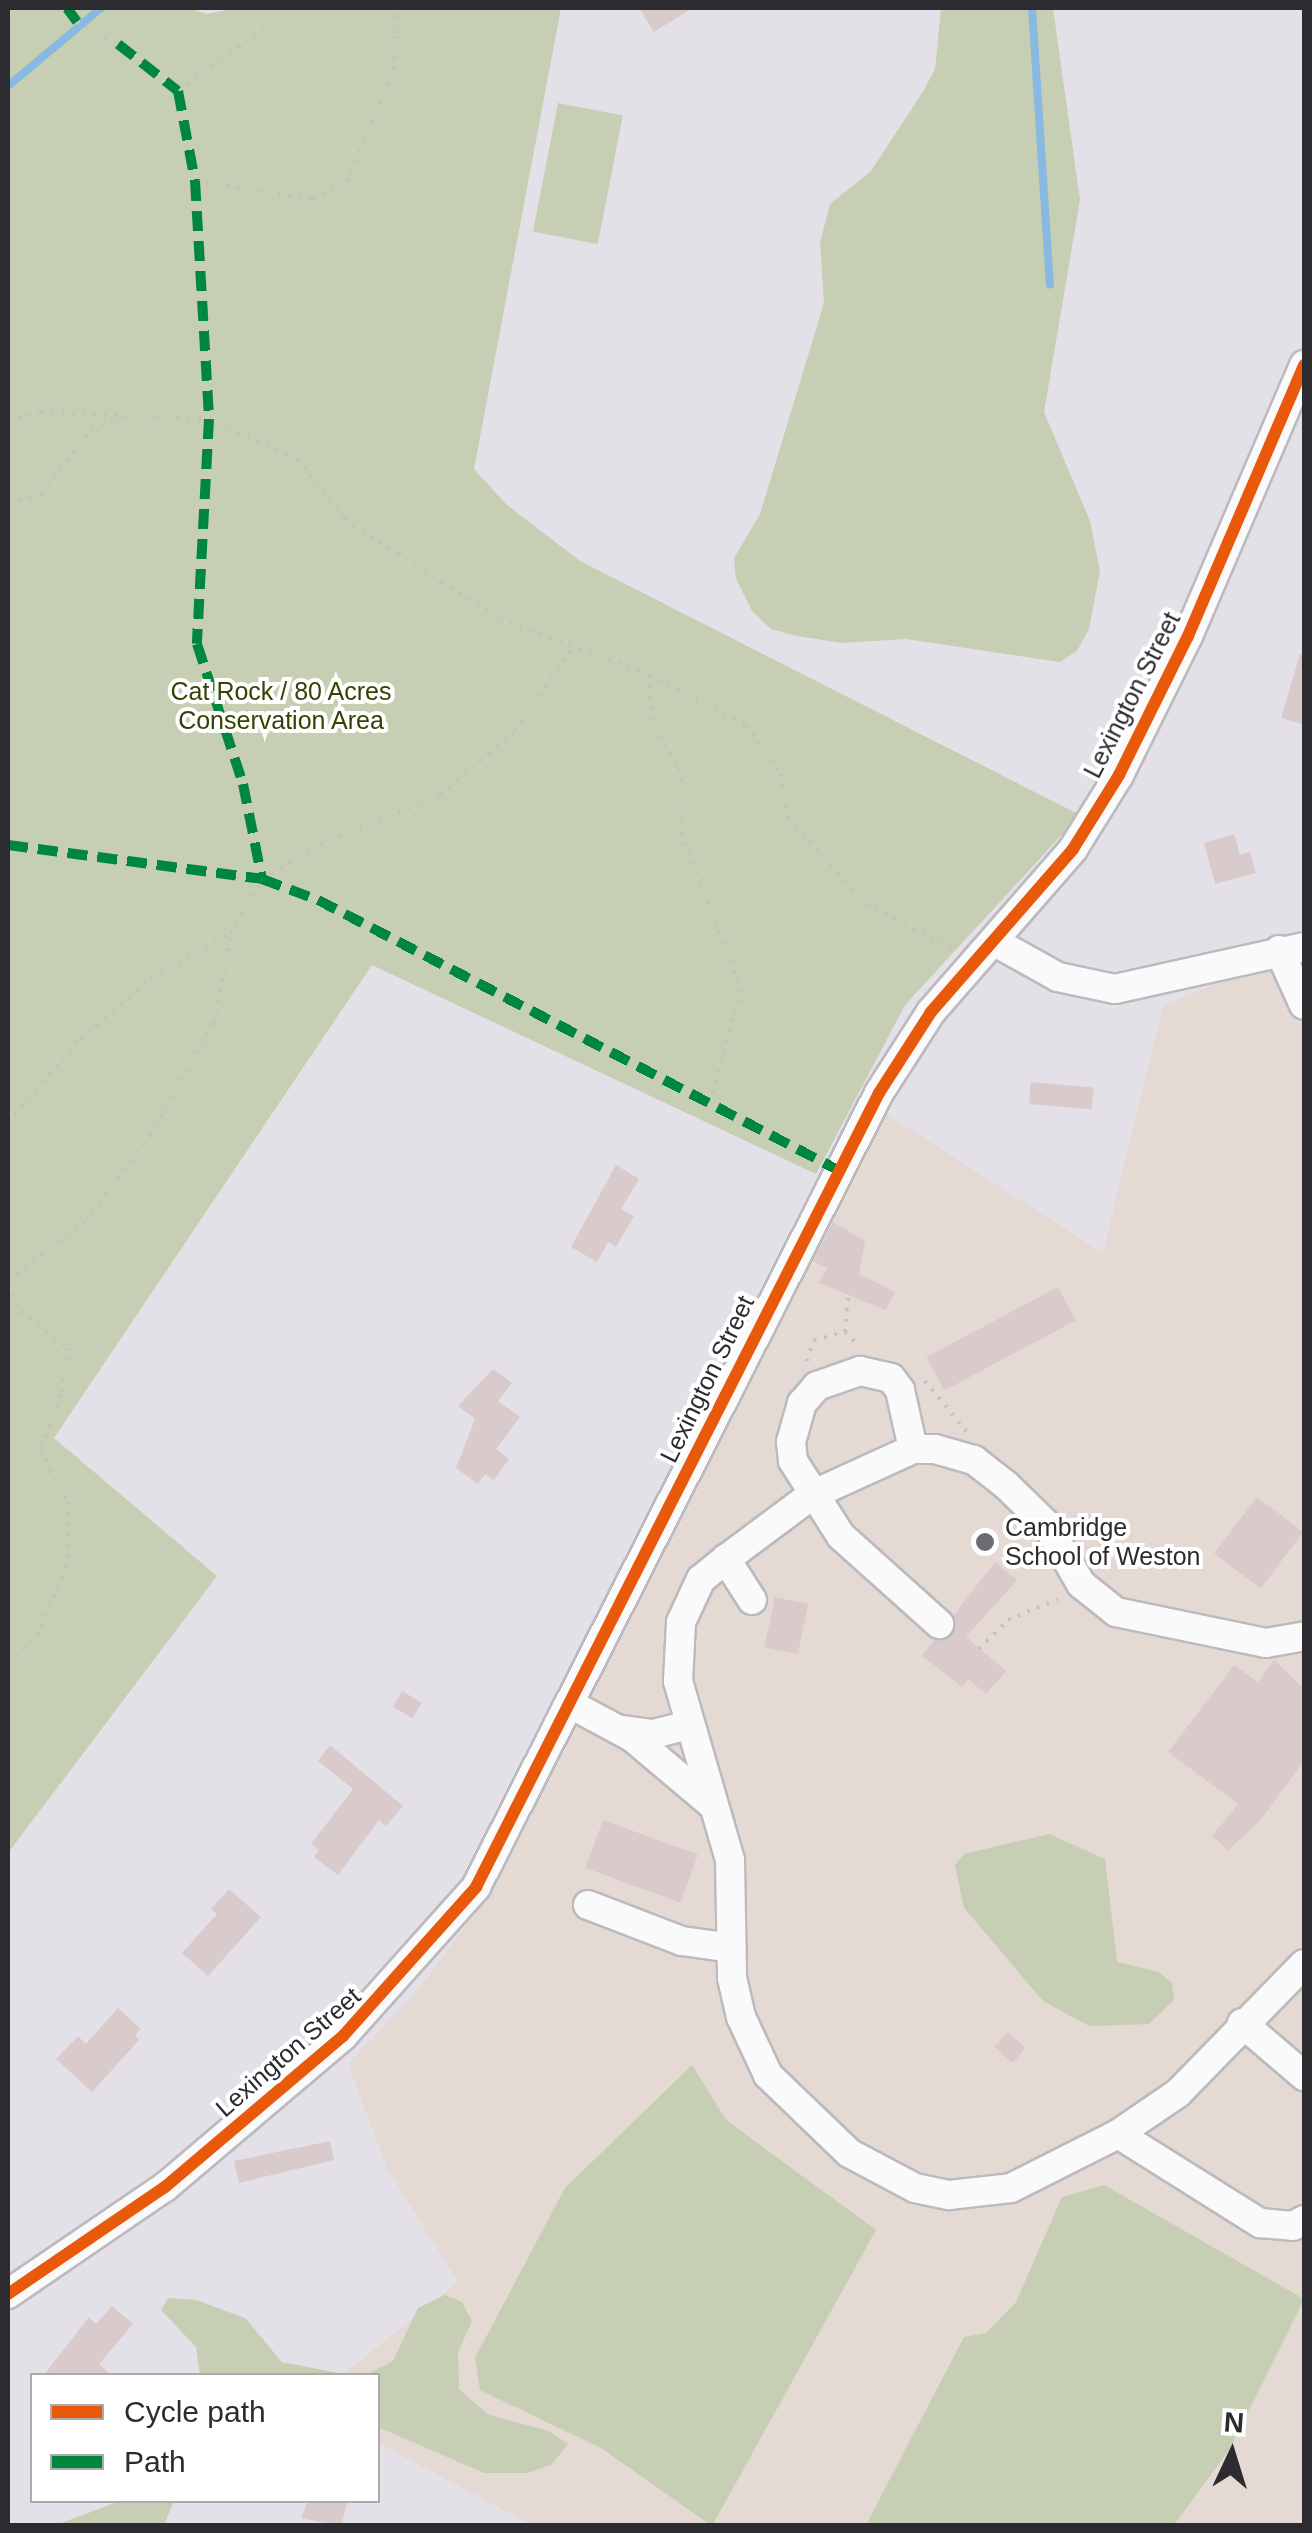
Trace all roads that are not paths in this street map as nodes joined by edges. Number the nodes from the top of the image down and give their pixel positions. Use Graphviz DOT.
graph roads {
  1 [pos="1304,366"];
  2 [pos="1292,948"];
  3 [pos="986,952"];
  4 [pos="1304,1006"];
  5 [pos="913,1448"];
  6 [pos="812,1495"];
  7 [pos="726,1559"];
  8 [pos="752,1600"];
  9 [pos="939,1624"];
  10 [pos="1304,1636"];
  11 [pos="572,1705"];
  12 [pos="690,1725"];
  13 [pos="619,1729"];
  14 [pos="718,1811"];
  15 [pos="588,1905"];
  16 [pos="732,1948"];
  17 [pos="1304,1964"];
  18 [pos="1242,2024"];
  19 [pos="1304,2076"];
  20 [pos="1118,2134"];
  21 [pos="1303,2223"];
  22 [pos="8,2294"];
  1 -- 3 [label="street, Lexington Street"];
  2 -- 3 [label="street"];
  2 -- 4 [label="street"];
  3 -- 11 [label="street, Lexington Street"];
  5 -- 6 [label="street"];
  5 -- 6 [label="street"];
  5 -- 10 [label="street"];
  6 -- 7 [label="street"];
  6 -- 9 [label="street"];
  7 -- 8 [label="street"];
  7 -- 12 [label="street"];
  11 -- 13 [label="street"];
  11 -- 22 [label="street, Lexington Street"];
  12 -- 13 [label="street"];
  12 -- 14 [label="street"];
  13 -- 14 [label="street"];
  14 -- 16 [label="street"];
  15 -- 16 [label="street"];
  16 -- 20 [label="street"];
  17 -- 18 [label="street"];
  18 -- 19 [label="street"];
  18 -- 20 [label="street"];
  20 -- 21 [label="street"];
}
